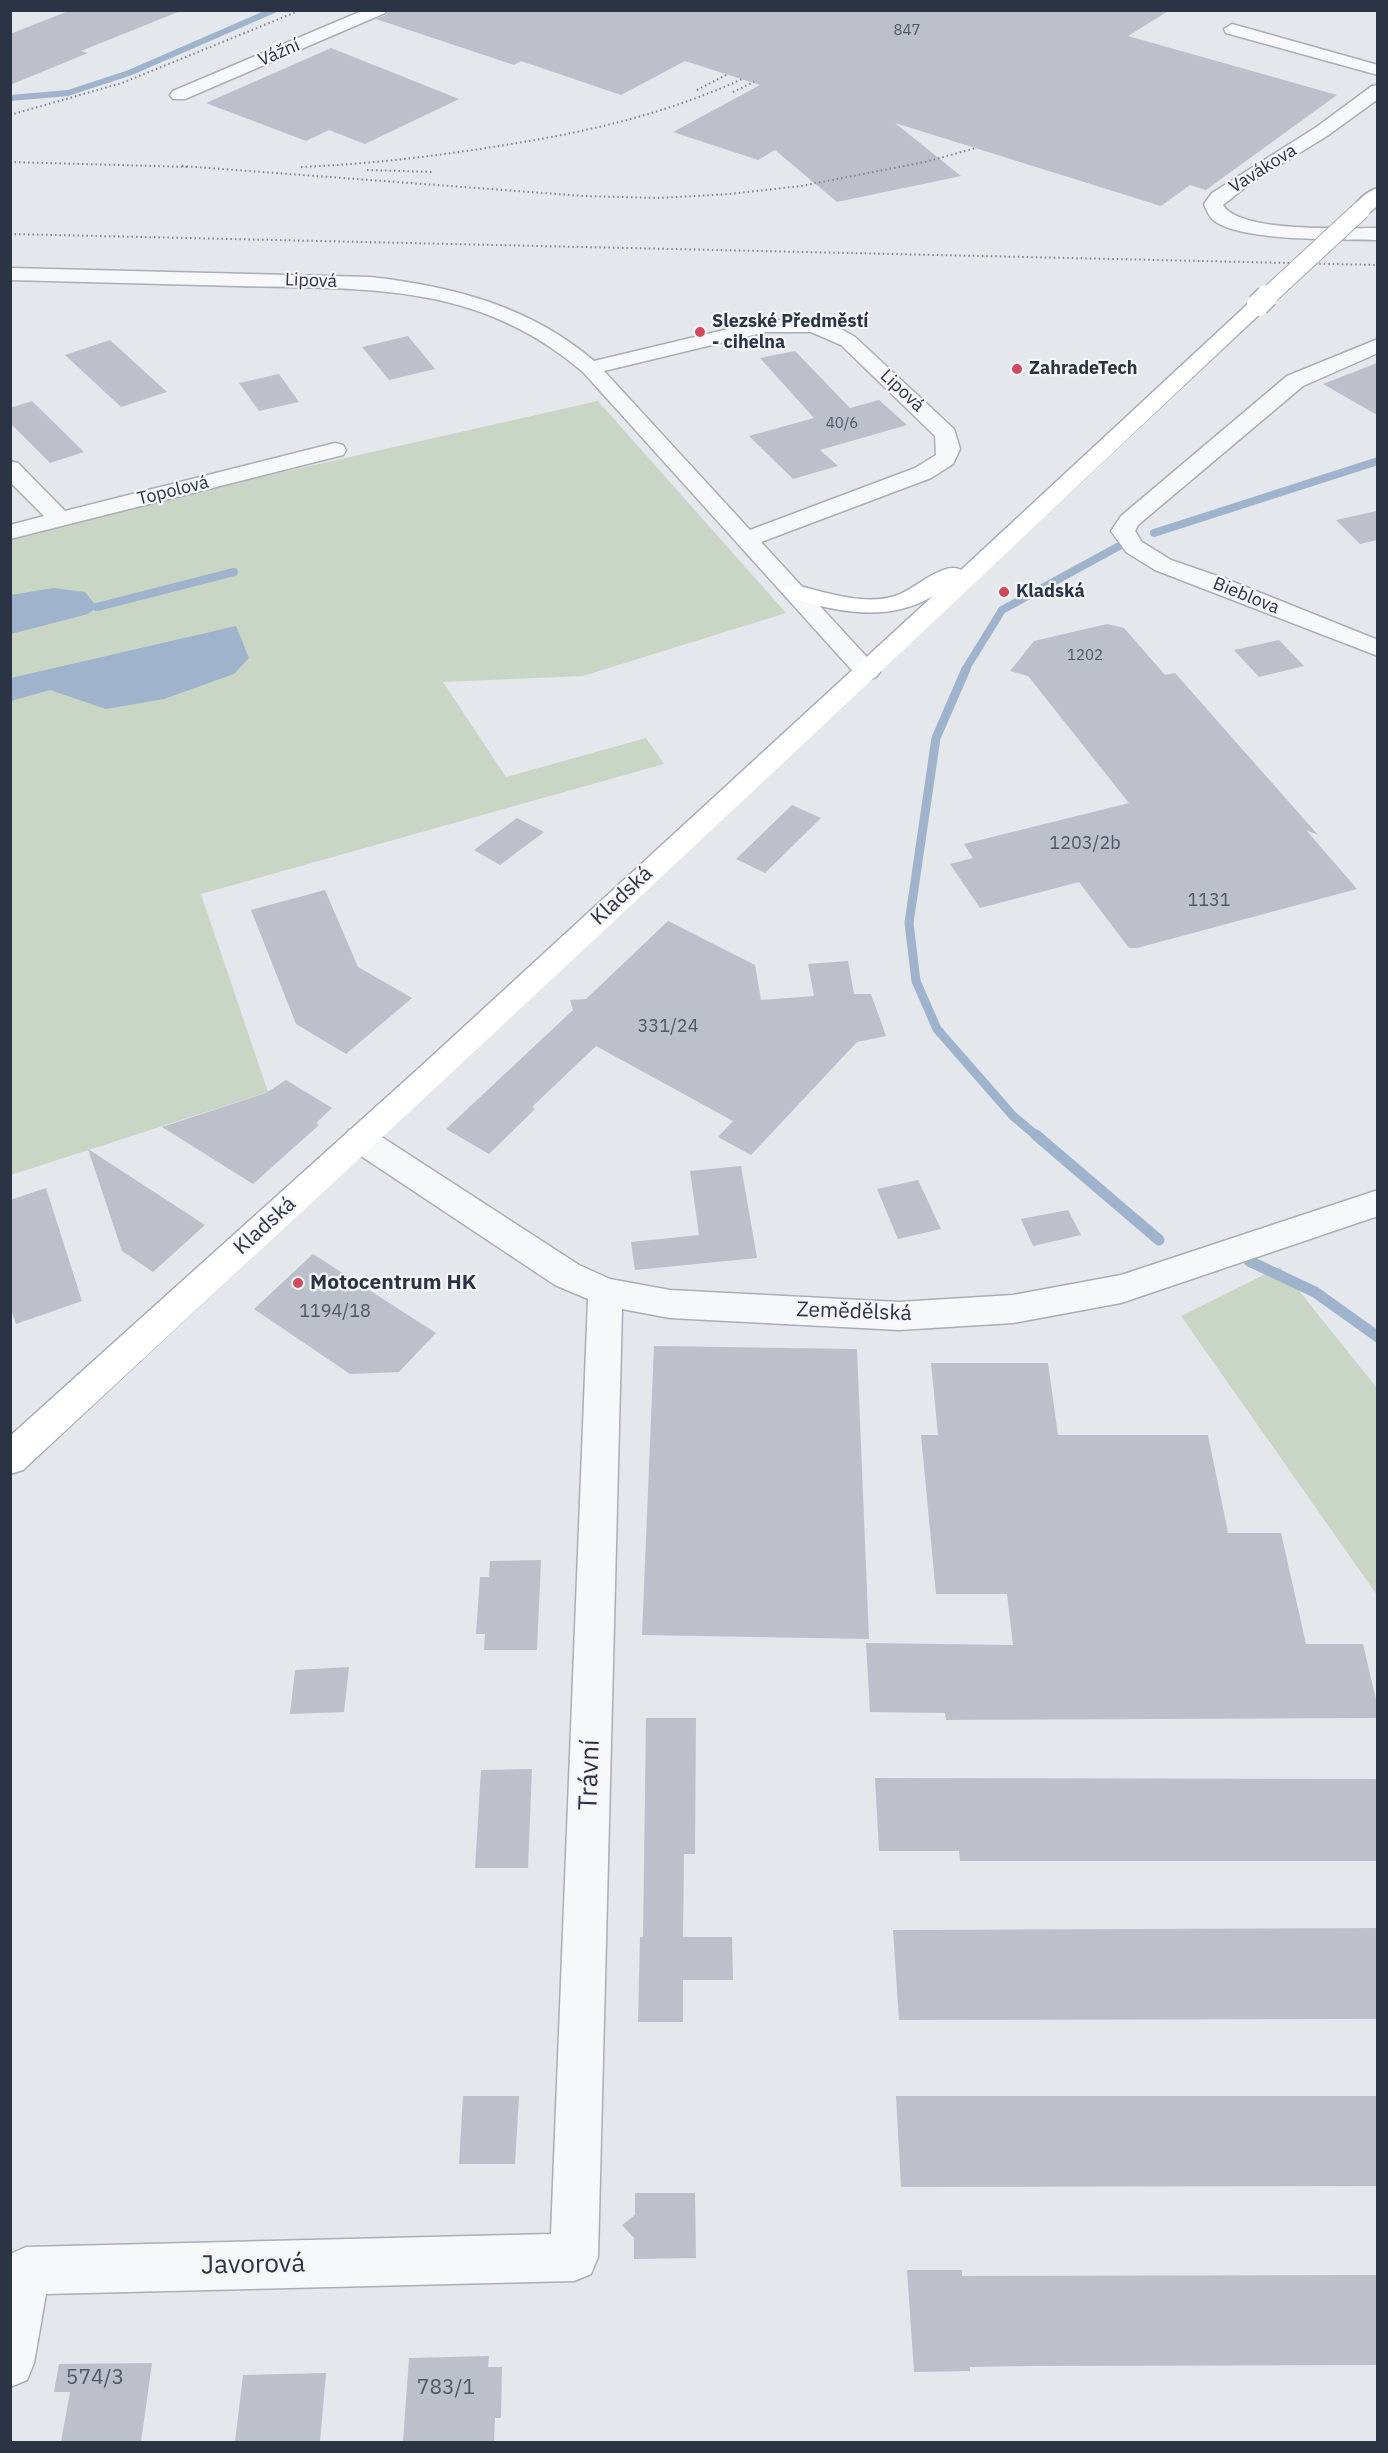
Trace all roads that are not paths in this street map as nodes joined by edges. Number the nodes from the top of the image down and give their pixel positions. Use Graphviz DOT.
graph roads {
  1 [pos="379,10"];
  2 [pos="1232,29"];
  3 [pos="1377,70"];
  4 [pos="1377,90"];
  5 [pos="179,95"];
  6 [pos="1377,194"];
  7 [pos="1377,234"];
  8 [pos="10,274"];
  9 [pos="1377,345"];
  10 [pos="590,368"];
  11 [pos="335,450"];
  12 [pos="10,468"];
  13 [pos="60,519"];
  14 [pos="10,532"];
  15 [pos="1012,537"];
  16 [pos="747,539"];
  17 [pos="795,592"];
  18 [pos="1377,649"];
  19 [pos="867,672"];
  20 [pos="360,1139"];
  21 [pos="1377,1203"];
  22 [pos="605,1292"];
  23 [pos="10,1459"];
  24 [pos="574,2257"];
  25 [pos="10,2363"];
  1 -- 5 [label="street, Vážní"];
  2 -- 3 [label="street"];
  4 -- 7 [label="street, Vavákova"];
  6 -- 15 [label="main road, Kladská, bridge"];
  8 -- 10 [label="street, Lipová"];
  9 -- 18 [label="street, Bieblova"];
  10 -- 16 [label="street, Lipová"];
  10 -- 16 [label="street, Lipová"];
  11 -- 13 [label="street, Topolová"];
  12 -- 13 [label="street"];
  13 -- 14 [label="street, Topolová"];
  15 -- 17 [label="main road"];
  15 -- 19 [label="main road, Kladská"];
  16 -- 17 [label="street, Lipová"];
  17 -- 19 [label="street, Lipová"];
  19 -- 20 [label="main road, Kladská"];
  20 -- 22 [label="street, Zemědělská"];
  20 -- 23 [label="main road, Kladská"];
  21 -- 22 [label="street, Zemědělská"];
  22 -- 24 [label="street, Trávní"];
  24 -- 25 [label="street, Javorová"];
}
